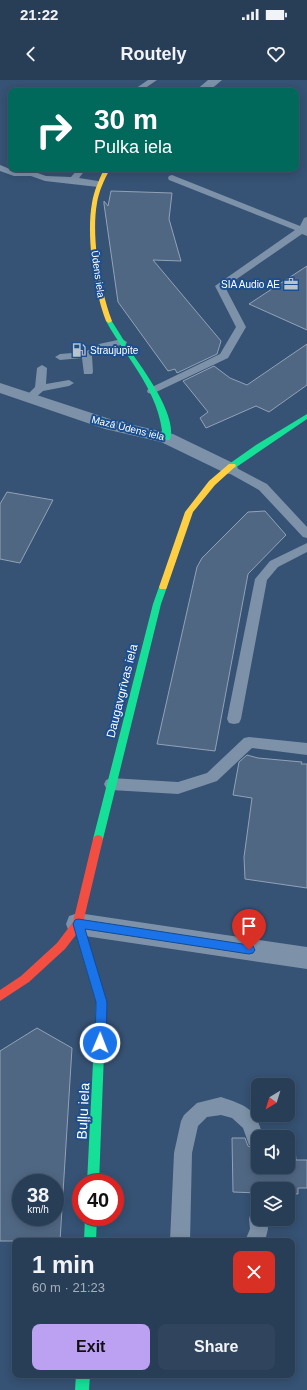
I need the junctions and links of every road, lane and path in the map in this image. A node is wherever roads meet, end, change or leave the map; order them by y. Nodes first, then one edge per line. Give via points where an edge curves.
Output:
1 (153, 80) edge
2 (216, 80) edge
3 (141, 88) edge
4 (205, 88) edge
5 (23, 172) edge
6 (79, 172) edge
7 (105, 172) edge
8 (172, 178) dead end
9 (72, 180) junction
10 (98, 184) junction
11 (307, 220) edge
12 (304, 232) edge
13 (122, 342) junction
14 (87, 355) junction
15 (60, 357) dead end
16 (42, 368) dead end
17 (88, 372) dead end
18 (70, 383) dead end
19 (0, 388) edge
20 (152, 391) junction
21 (35, 393) junction
22 (307, 416) edge
23 (168, 438) junction
24 (229, 468) junction
25 (307, 534) edge
26 (307, 547) edge
27 (234, 720) dead end
28 (307, 749) edge
29 (111, 784) junction
30 (78, 924) junction
31 (307, 958) edge
32 (0, 996) edge
33 (253, 1130) edge
34 (93, 1174) edge
35 (91, 1226) edge
36 (259, 1226) edge
37 (90, 1238) edge
38 (180, 1238) edge
39 (256, 1238) edge
40 (83, 1378) edge
41 (82, 1390) edge

1 - 3 lane
2 - 4 street
5 - 9 lane
6 - 9 lane
7 - 10 street, Ūdens iela
8 - 12 lane
9 - 10 lane
10 - 13 street, Ūdens iela via 92,220 102,304
11 - 12 lane
12 - 20 lane via 220,286 241,327 224,356
13 - 14 lane via 103,346
13 - 20 street, Ūdens iela
14 - 15 lane
14 - 17 lane
16 - 21 lane
18 - 21 lane
19 - 21 street, Mazā Ūdens iela
20 - 23 street, Ūdens iela via 165,418
21 - 23 street, Mazā Ūdens iela via 111,425
22 - 24 street, Daugavgrīvas iela
23 - 24 street, Mazā Ūdens iela
24 - 25 lane via 263,487
24 - 29 street, Daugavgrīvas iela via 188,512 157,604
26 - 27 lane via 274,564 261,580
28 - 29 lane via 248,742 212,777 178,788
29 - 30 street, Daugavgrīvas iela
30 - 31 street
30 - 32 street, Daugavgrīvas iela via 61,946 25,979
30 - 34 street, Buļļu iela via 101,1002
33 - 38 lane via 251,1123 237,1112 221,1106 203,1109 190,1121 183,1153
35 - 37 street
36 - 39 lane
40 - 41 street

